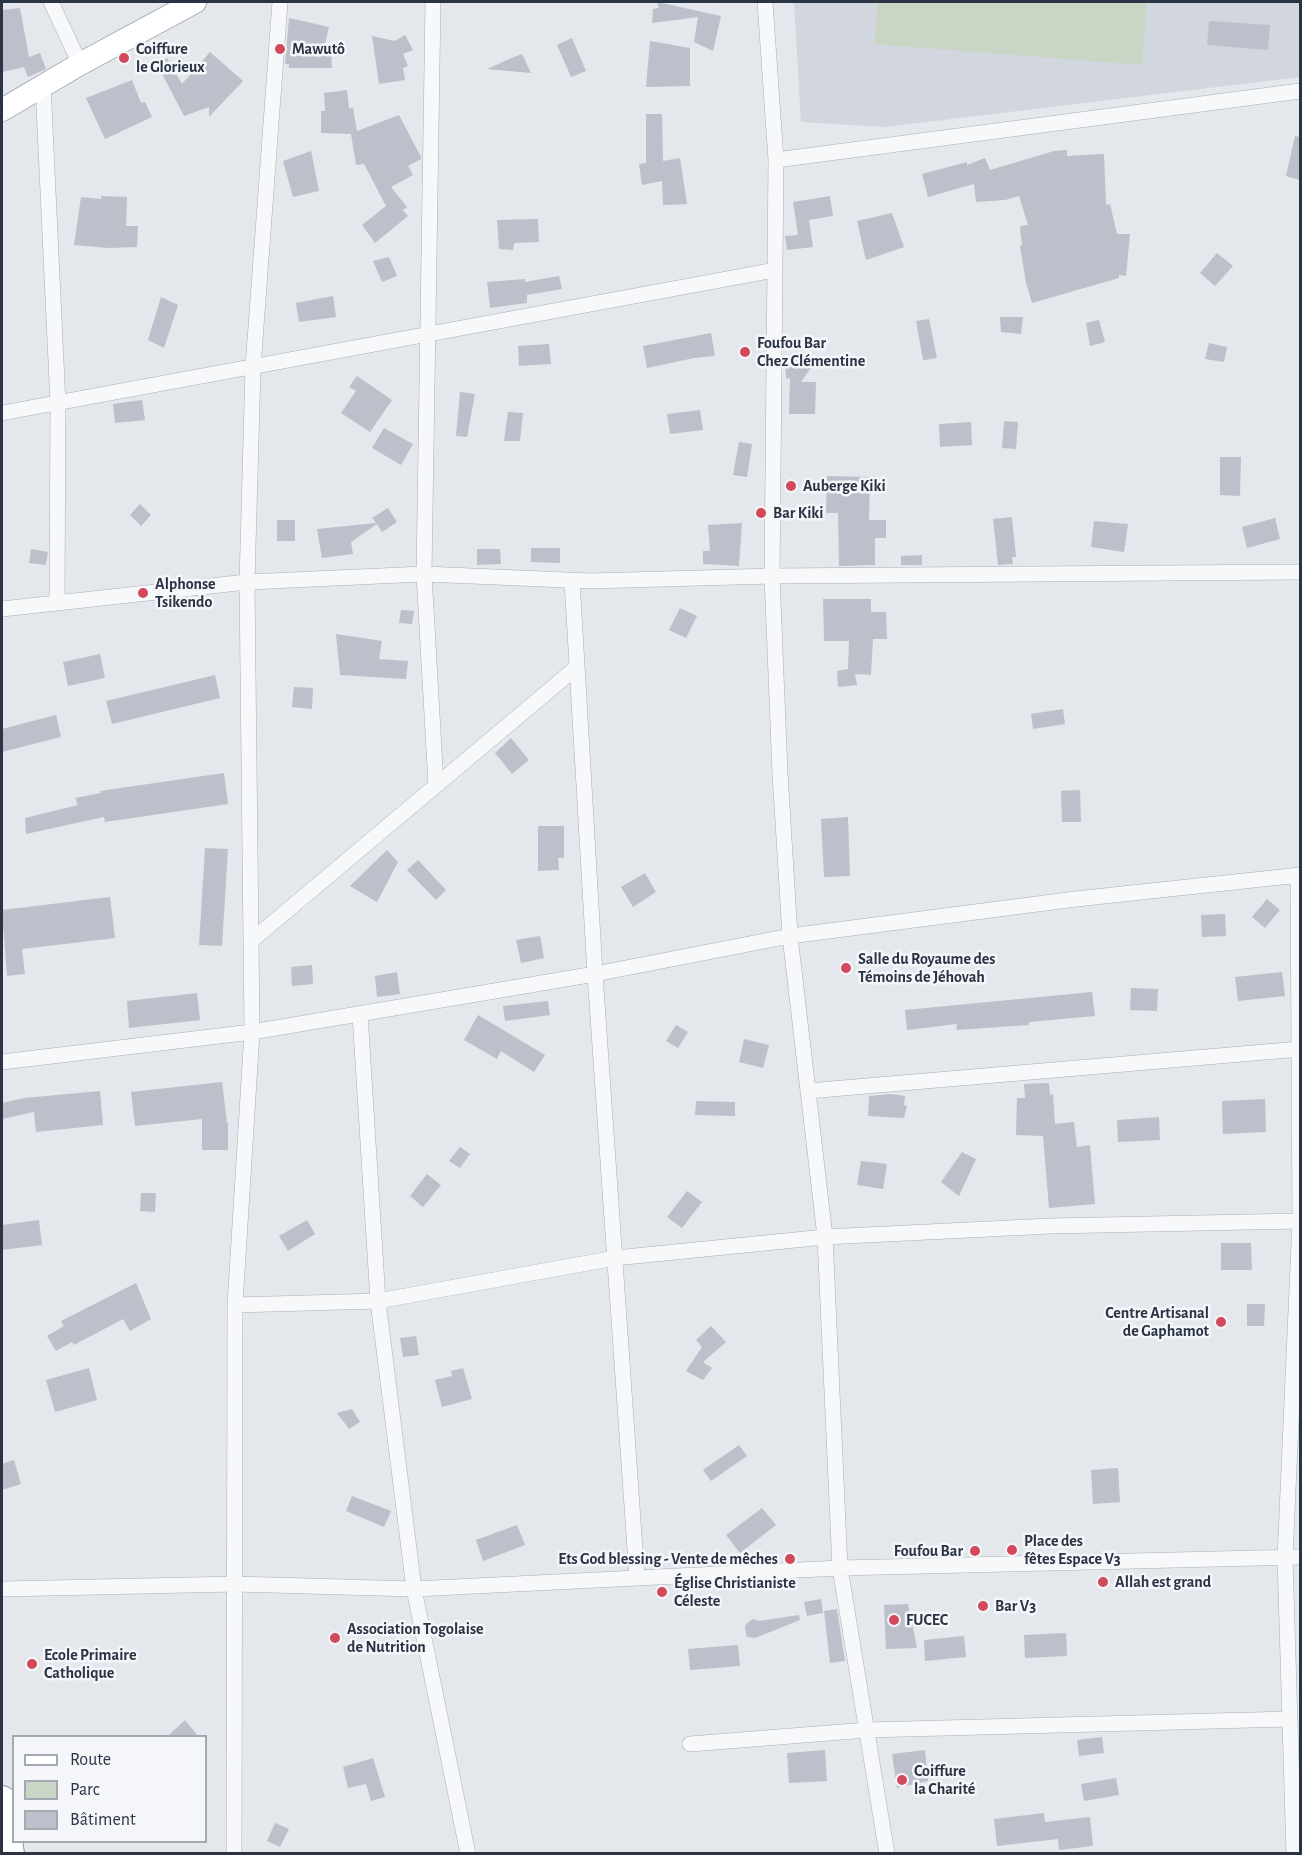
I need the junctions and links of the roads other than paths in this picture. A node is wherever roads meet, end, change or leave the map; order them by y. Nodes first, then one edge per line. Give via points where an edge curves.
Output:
1 (51, 2) edge
2 (195, 2) edge
3 (280, 2) edge
4 (433, 2) edge
5 (765, 2) edge
6 (80, 63) junction
7 (43, 86) junction
8 (1300, 91) edge
9 (2, 110) edge
10 (776, 160) junction
11 (775, 270) junction
12 (427, 335) junction
13 (253, 367) junction
14 (58, 404) junction
15 (2, 413) edge
16 (1300, 572) edge
17 (424, 574) junction
18 (772, 576) junction
19 (572, 580) junction
20 (247, 582) junction
21 (57, 603) junction
22 (2, 609) edge
23 (577, 667) junction
24 (436, 785) junction
25 (1299, 875) edge
26 (790, 936) junction
27 (251, 941) junction
28 (595, 974) junction
29 (360, 1014) junction
30 (252, 1032) junction
31 (1300, 1049) edge
32 (2, 1062) edge
33 (808, 1091) junction
34 (1300, 1221) edge
35 (825, 1238) junction
36 (615, 1258) junction
37 (378, 1301) junction
38 (235, 1305) junction
39 (1293, 1557) edge
40 (840, 1568) junction
41 (637, 1578) junction
42 (236, 1584) junction
43 (2, 1588) edge
44 (414, 1589) junction
45 (1290, 1719) junction
46 (867, 1730) junction
47 (690, 1744) dead end
48 (2, 1800) edge
49 (10, 1854) edge
50 (234, 1854) edge
51 (468, 1854) edge
52 (887, 1854) edge
53 (1293, 1854) edge

1 - 6 street
2 - 6 main road
3 - 13 street
4 - 12 street
5 - 10 street
6 - 7 main road
7 - 9 main road
7 - 14 street
8 - 10 street
10 - 11 street
11 - 12 street
11 - 18 street
12 - 13 street
12 - 17 street
13 - 14 street
13 - 20 street
14 - 15 street
14 - 21 street
16 - 18 street
17 - 19 street
17 - 20 street
17 - 24 street
18 - 19 street
18 - 26 street
19 - 23 street
20 - 21 street
20 - 27 street
21 - 22 street
23 - 24 street
23 - 28 street
24 - 27 street
25 - 26 street via 1076,898
25 - 31 street
26 - 28 street
26 - 33 street
27 - 30 street
28 - 29 street
28 - 36 street
29 - 30 street
29 - 37 street
30 - 32 street
30 - 38 street
31 - 33 street
31 - 34 street
33 - 35 street
34 - 35 street via 1050,1226
34 - 39 street
35 - 36 street
35 - 40 street
36 - 37 street
36 - 41 street
37 - 38 street
37 - 44 street
38 - 42 street
39 - 40 street
39 - 45 street
40 - 41 street
40 - 46 street
41 - 44 street
42 - 43 street
42 - 44 street
42 - 50 street
44 - 51 street
45 - 46 street
45 - 53 street
46 - 47 street
46 - 52 street
48 - 49 highway

